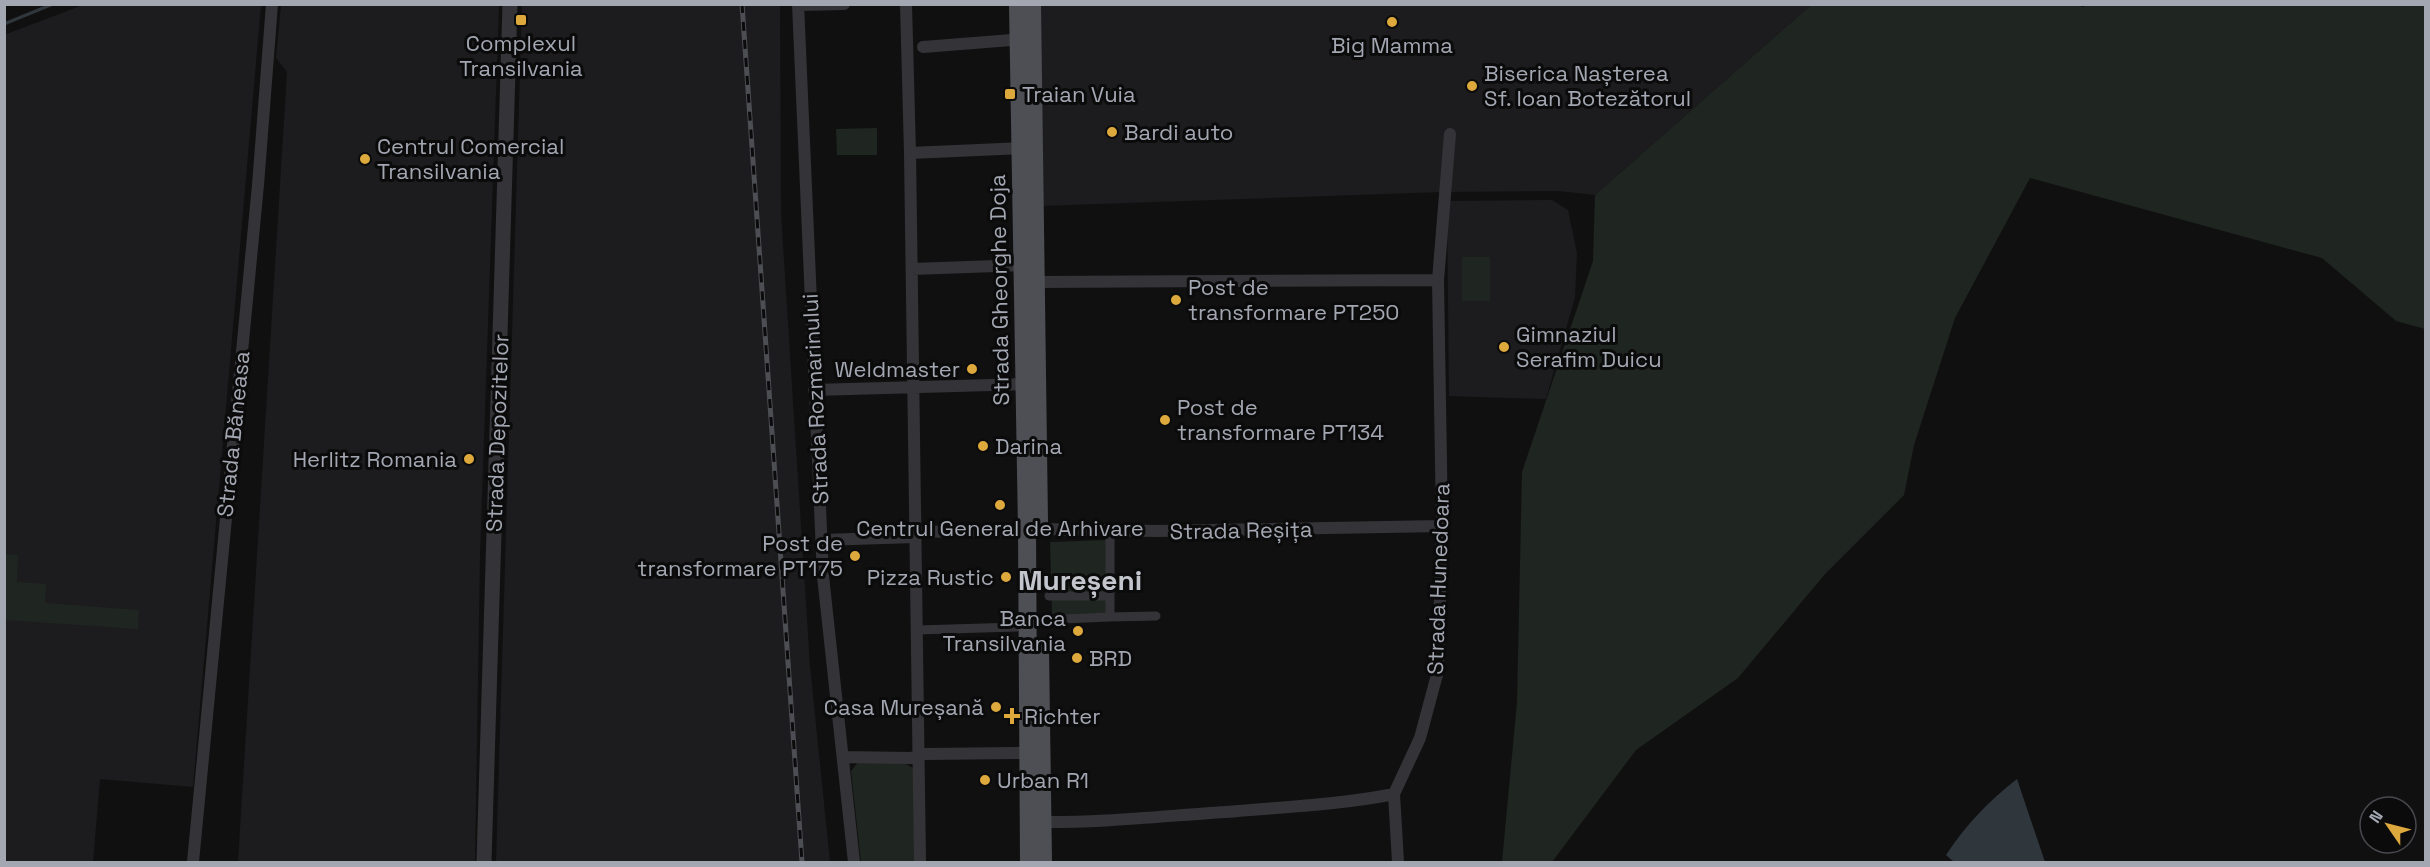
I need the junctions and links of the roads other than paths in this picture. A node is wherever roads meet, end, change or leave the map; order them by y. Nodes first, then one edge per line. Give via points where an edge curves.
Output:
1 (272, 4) edge
2 (510, 4) edge
3 (844, 4) edge
4 (906, 4) edge
5 (1018, 4) edge
6 (1032, 4) edge
7 (798, 5) edge
8 (1026, 39) junction
9 (923, 46) dead end
10 (1450, 134) dead end
11 (1021, 148) junction
12 (910, 153) junction
13 (1023, 266) junction
14 (912, 269) junction
15 (1438, 280) junction
16 (1036, 282) junction
17 (1024, 384) junction
18 (912, 388) junction
19 (814, 390) junction
20 (1442, 526) junction
21 (1033, 529) junction
22 (915, 534) junction
23 (1110, 537) dead end
24 (822, 540) junction
25 (1049, 596) dead end
26 (1110, 596) junction
27 (1156, 616) dead end
28 (1110, 617) junction
29 (1061, 619) dead end
30 (1017, 627) dead end
31 (917, 630) junction
32 (1027, 753) junction
33 (920, 754) junction
34 (843, 757) junction
35 (1394, 794) junction
36 (1036, 822) junction
37 (193, 862) edge
38 (484, 862) edge
39 (854, 862) edge
40 (920, 862) edge
41 (1029, 862) edge
42 (1043, 862) edge
43 (1398, 862) edge

1 - 37 street, Strada Băneasa
2 - 38 street, Strada Depozitelor
3 - 7 street, Strada Rozmarinului
4 - 12 street
5 - 8 main road, Strada Gheorghe Doja
6 - 8 main road, Strada Gheorghe Doja
7 - 19 street, Strada Rozmarinului
8 - 9 street
8 - 11 main road, Strada Gheorghe Doja
8 - 16 main road, Strada Gheorghe Doja
10 - 15 street, Strada Hunedoara
11 - 12 street
11 - 13 main road, Strada Gheorghe Doja
12 - 14 street
13 - 14 street
13 - 17 main road, Strada Gheorghe Doja
14 - 18 street
15 - 16 street
15 - 20 street, Strada Hunedoara
16 - 21 main road, Strada Gheorghe Doja
17 - 18 street
17 - 21 main road, Strada Gheorghe Doja
18 - 19 street
18 - 22 street
19 - 24 street, Strada Rozmarinului
20 - 21 street, Strada Reșița
20 - 35 street, Strada Hunedoara via 1438,671 1420,738
21 - 22 street, Strada Reșița
21 - 32 main road, Strada Gheorghe Doja
21 - 36 main road, Strada Gheorghe Doja
22 - 24 street, Strada Reșița
22 - 31 street
23 - 26 street
24 - 34 street, Strada Rozmarinului
25 - 26 street
26 - 28 street
27 - 28 street
28 - 29 street
30 - 31 street
31 - 33 street
32 - 33 street
32 - 36 main road, Strada Gheorghe Doja
33 - 34 street via 911,758
33 - 40 street
34 - 39 street, Strada Rozmarinului
35 - 36 street via 1295,806
35 - 43 street
36 - 41 main road, Strada Gheorghe Doja
36 - 42 main road, Strada Gheorghe Doja

